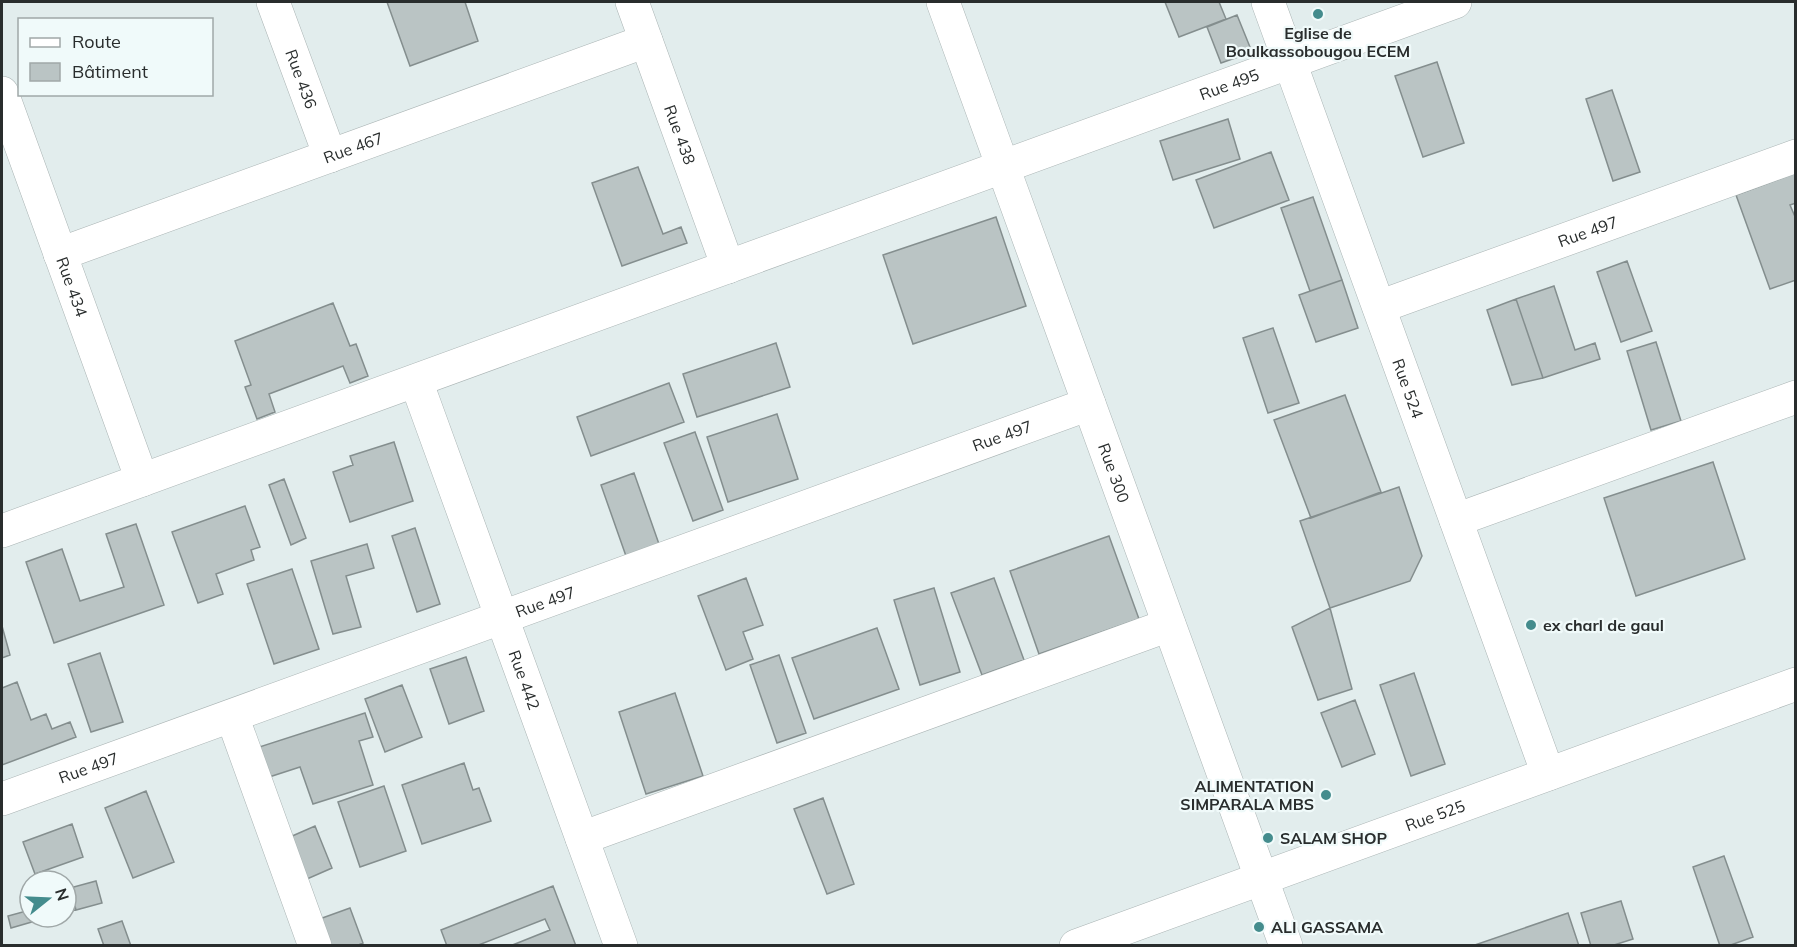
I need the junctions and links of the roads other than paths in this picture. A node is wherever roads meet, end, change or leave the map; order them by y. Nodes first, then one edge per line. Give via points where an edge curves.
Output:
1 (273, 2) edge
2 (632, 2) edge
3 (943, 2) edge
4 (1268, 2) edge
5 (1455, 2) edge
6 (646, 41) junction
7 (1290, 62) junction
8 (2, 93) edge
9 (330, 156) junction
10 (1796, 156) edge
11 (1003, 167) junction
12 (60, 254) junction
13 (728, 267) junction
14 (1379, 307) junction
15 (416, 381) junction
16 (1796, 397) edge
17 (1089, 404) junction
18 (142, 480) junction
19 (1456, 520) junction
20 (2, 531) edge
21 (502, 618) junction
22 (1169, 625) junction
23 (1796, 684) edge
24 (232, 716) junction
25 (1548, 774) junction
26 (2, 799) edge
27 (582, 838) junction
28 (1261, 878) junction
29 (315, 945) edge
30 (621, 945) edge
31 (1076, 945) edge
32 (1286, 945) edge

1 - 9 street, Rue 436
2 - 6 street, Rue 438
3 - 11 street, Rue 300
4 - 7 street, Rue 524
5 - 7 street, Rue 495
6 - 9 street, Rue 467
6 - 13 street, Rue 438
7 - 11 street, Rue 495
7 - 14 street, Rue 524
8 - 12 street, Rue 434
9 - 12 street, Rue 467
10 - 14 street, Rue 497
11 - 13 street, Rue 495
11 - 17 street, Rue 300
12 - 18 street, Rue 434
13 - 15 street, Rue 495
14 - 19 street, Rue 524
15 - 18 street, Rue 495
15 - 21 street, Rue 442
16 - 19 street
17 - 21 street, Rue 497
17 - 22 street, Rue 300
18 - 20 street, Rue 495
19 - 25 street, Rue 524
21 - 24 street, Rue 497
21 - 27 street, Rue 442
22 - 27 street
22 - 28 street, Rue 300
23 - 25 street, Rue 525
24 - 26 street, Rue 497
24 - 29 street
25 - 28 street, Rue 525
27 - 30 street, Rue 442
28 - 31 street, Rue 525
28 - 32 street, Rue 300

